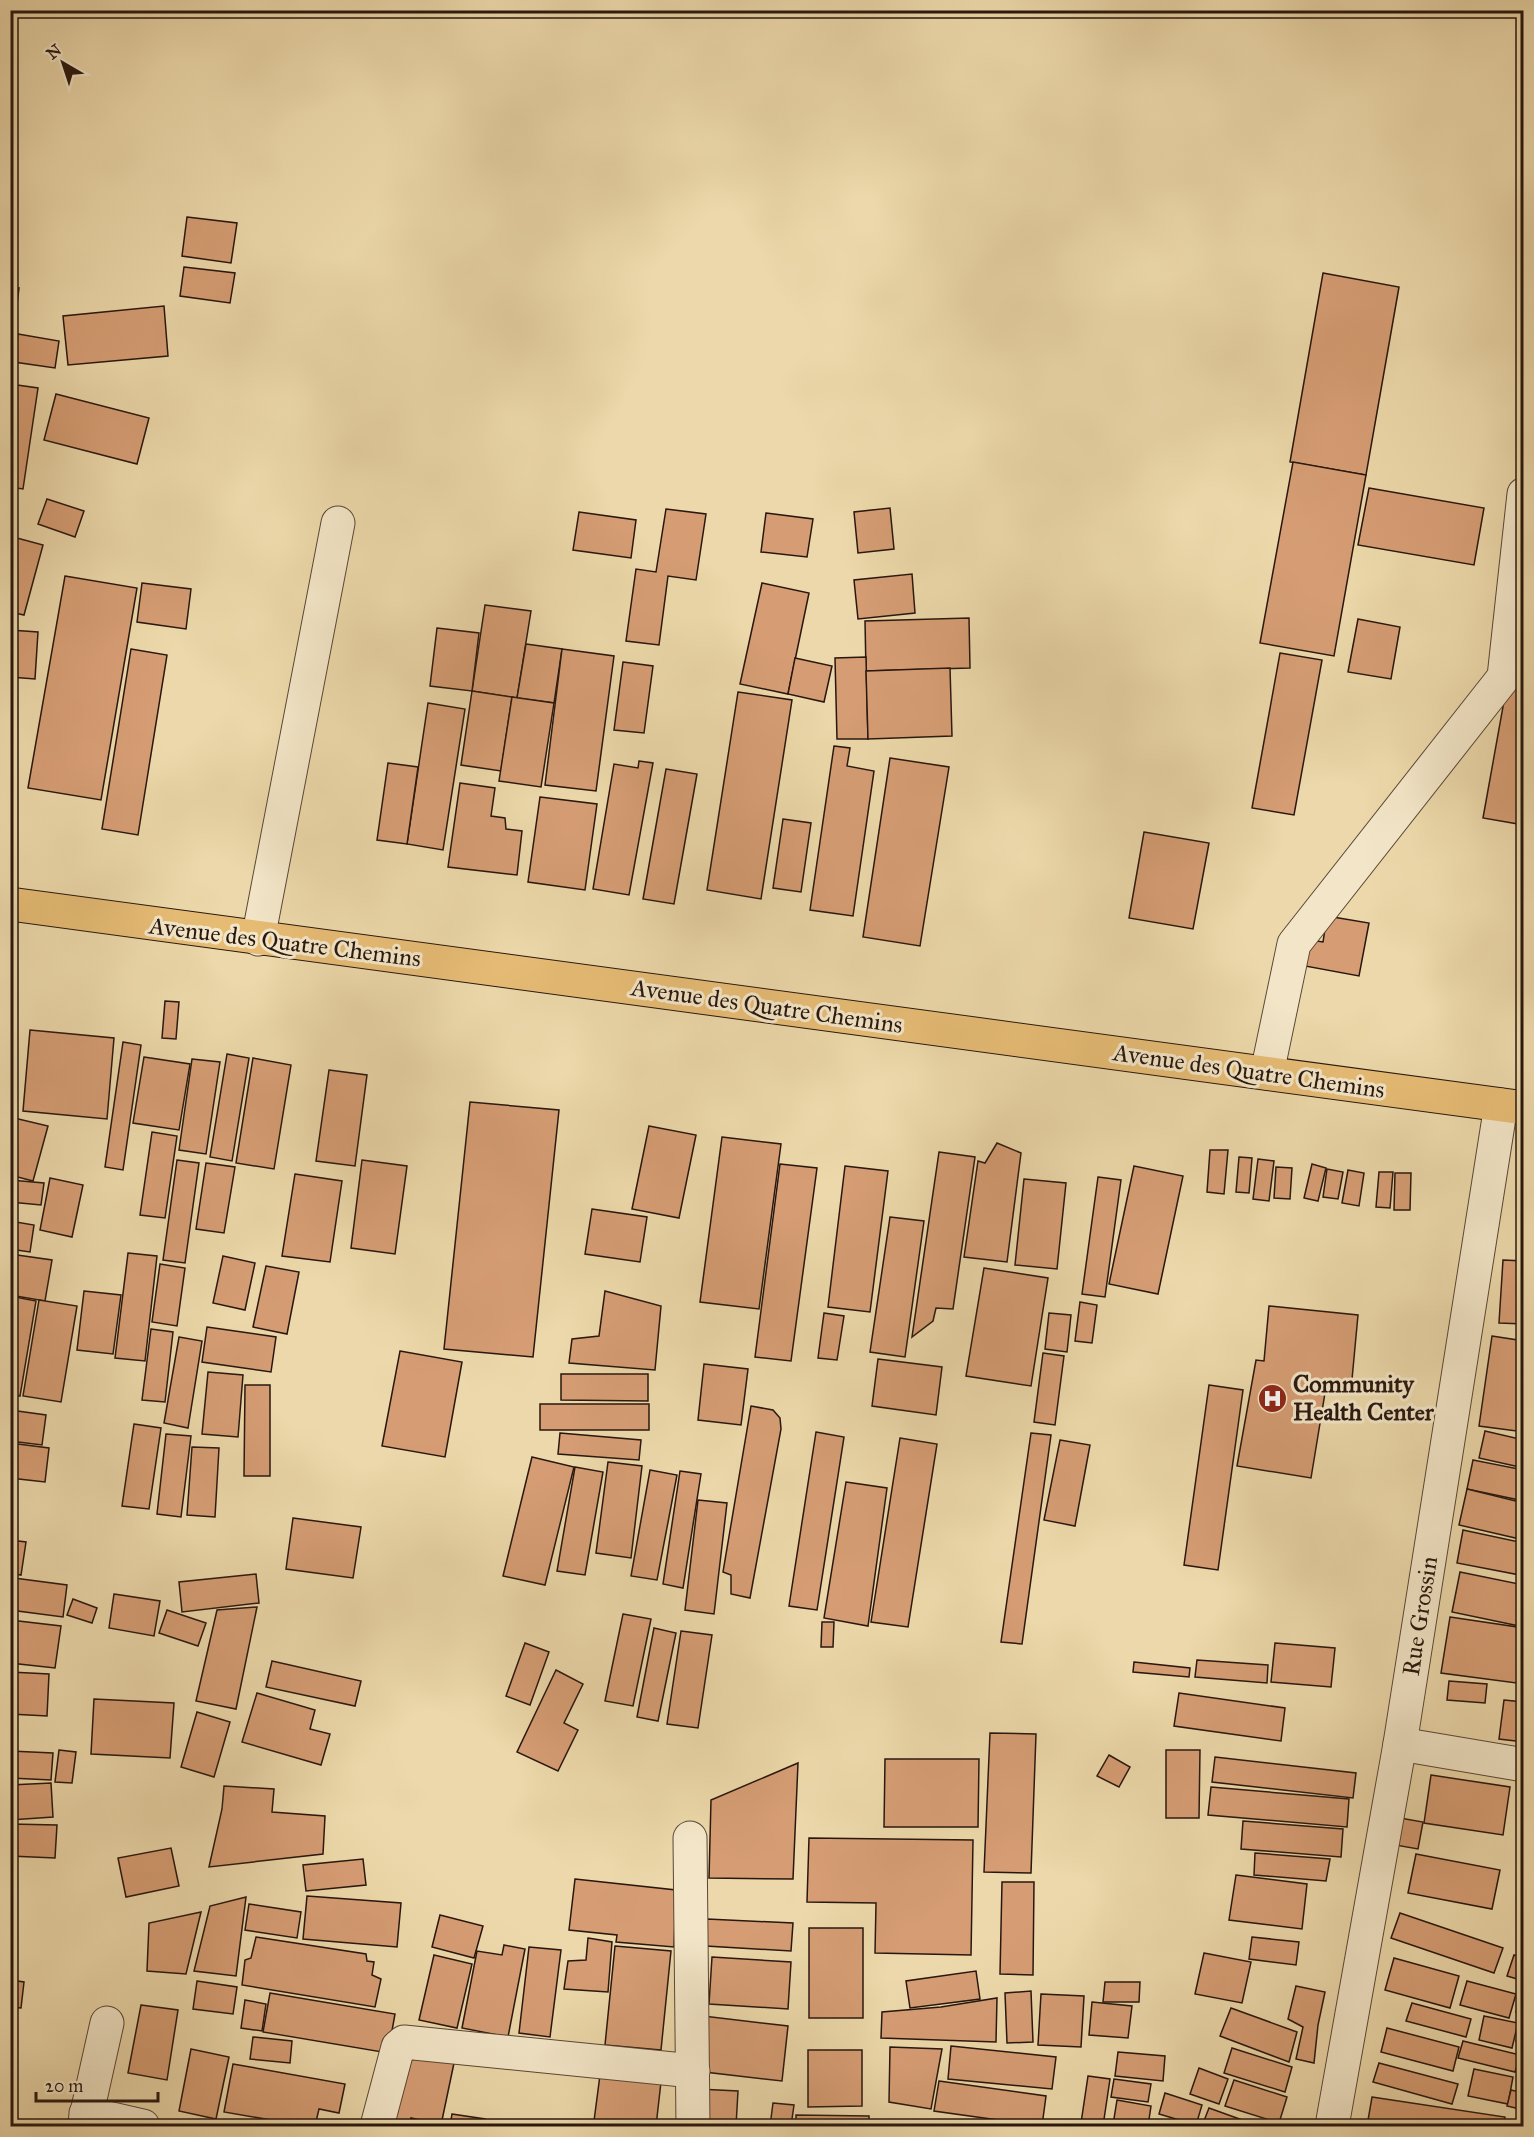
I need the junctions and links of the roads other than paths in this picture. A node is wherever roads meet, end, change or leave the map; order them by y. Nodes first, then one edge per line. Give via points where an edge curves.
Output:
1 (1524, 494) edge
2 (338, 523) dead end
3 (10, 904) edge
4 (258, 939) junction
5 (1268, 1073) junction
6 (1512, 1107) edge
7 (1400, 1744) junction
8 (1524, 1765) edge
9 (690, 1838) dead end
10 (107, 2023) dead end
11 (693, 2071) junction
12 (85, 2120) edge
13 (143, 2127) edge
14 (378, 2127) edge
15 (693, 2127) edge
16 (1332, 2127) edge

1 - 5 street via 1504,677 1294,944
2 - 4 street
3 - 4 main road, Avenue des Quatre Chemins
4 - 5 main road, Avenue des Quatre Chemins
5 - 6 main road, Avenue des Quatre Chemins
6 - 7 street, Rue Grossin
7 - 8 street
7 - 16 street, Rue Grossin
9 - 11 street
10 - 12 street
11 - 14 street via 404,2042 398,2047
11 - 15 street
12 - 13 street

